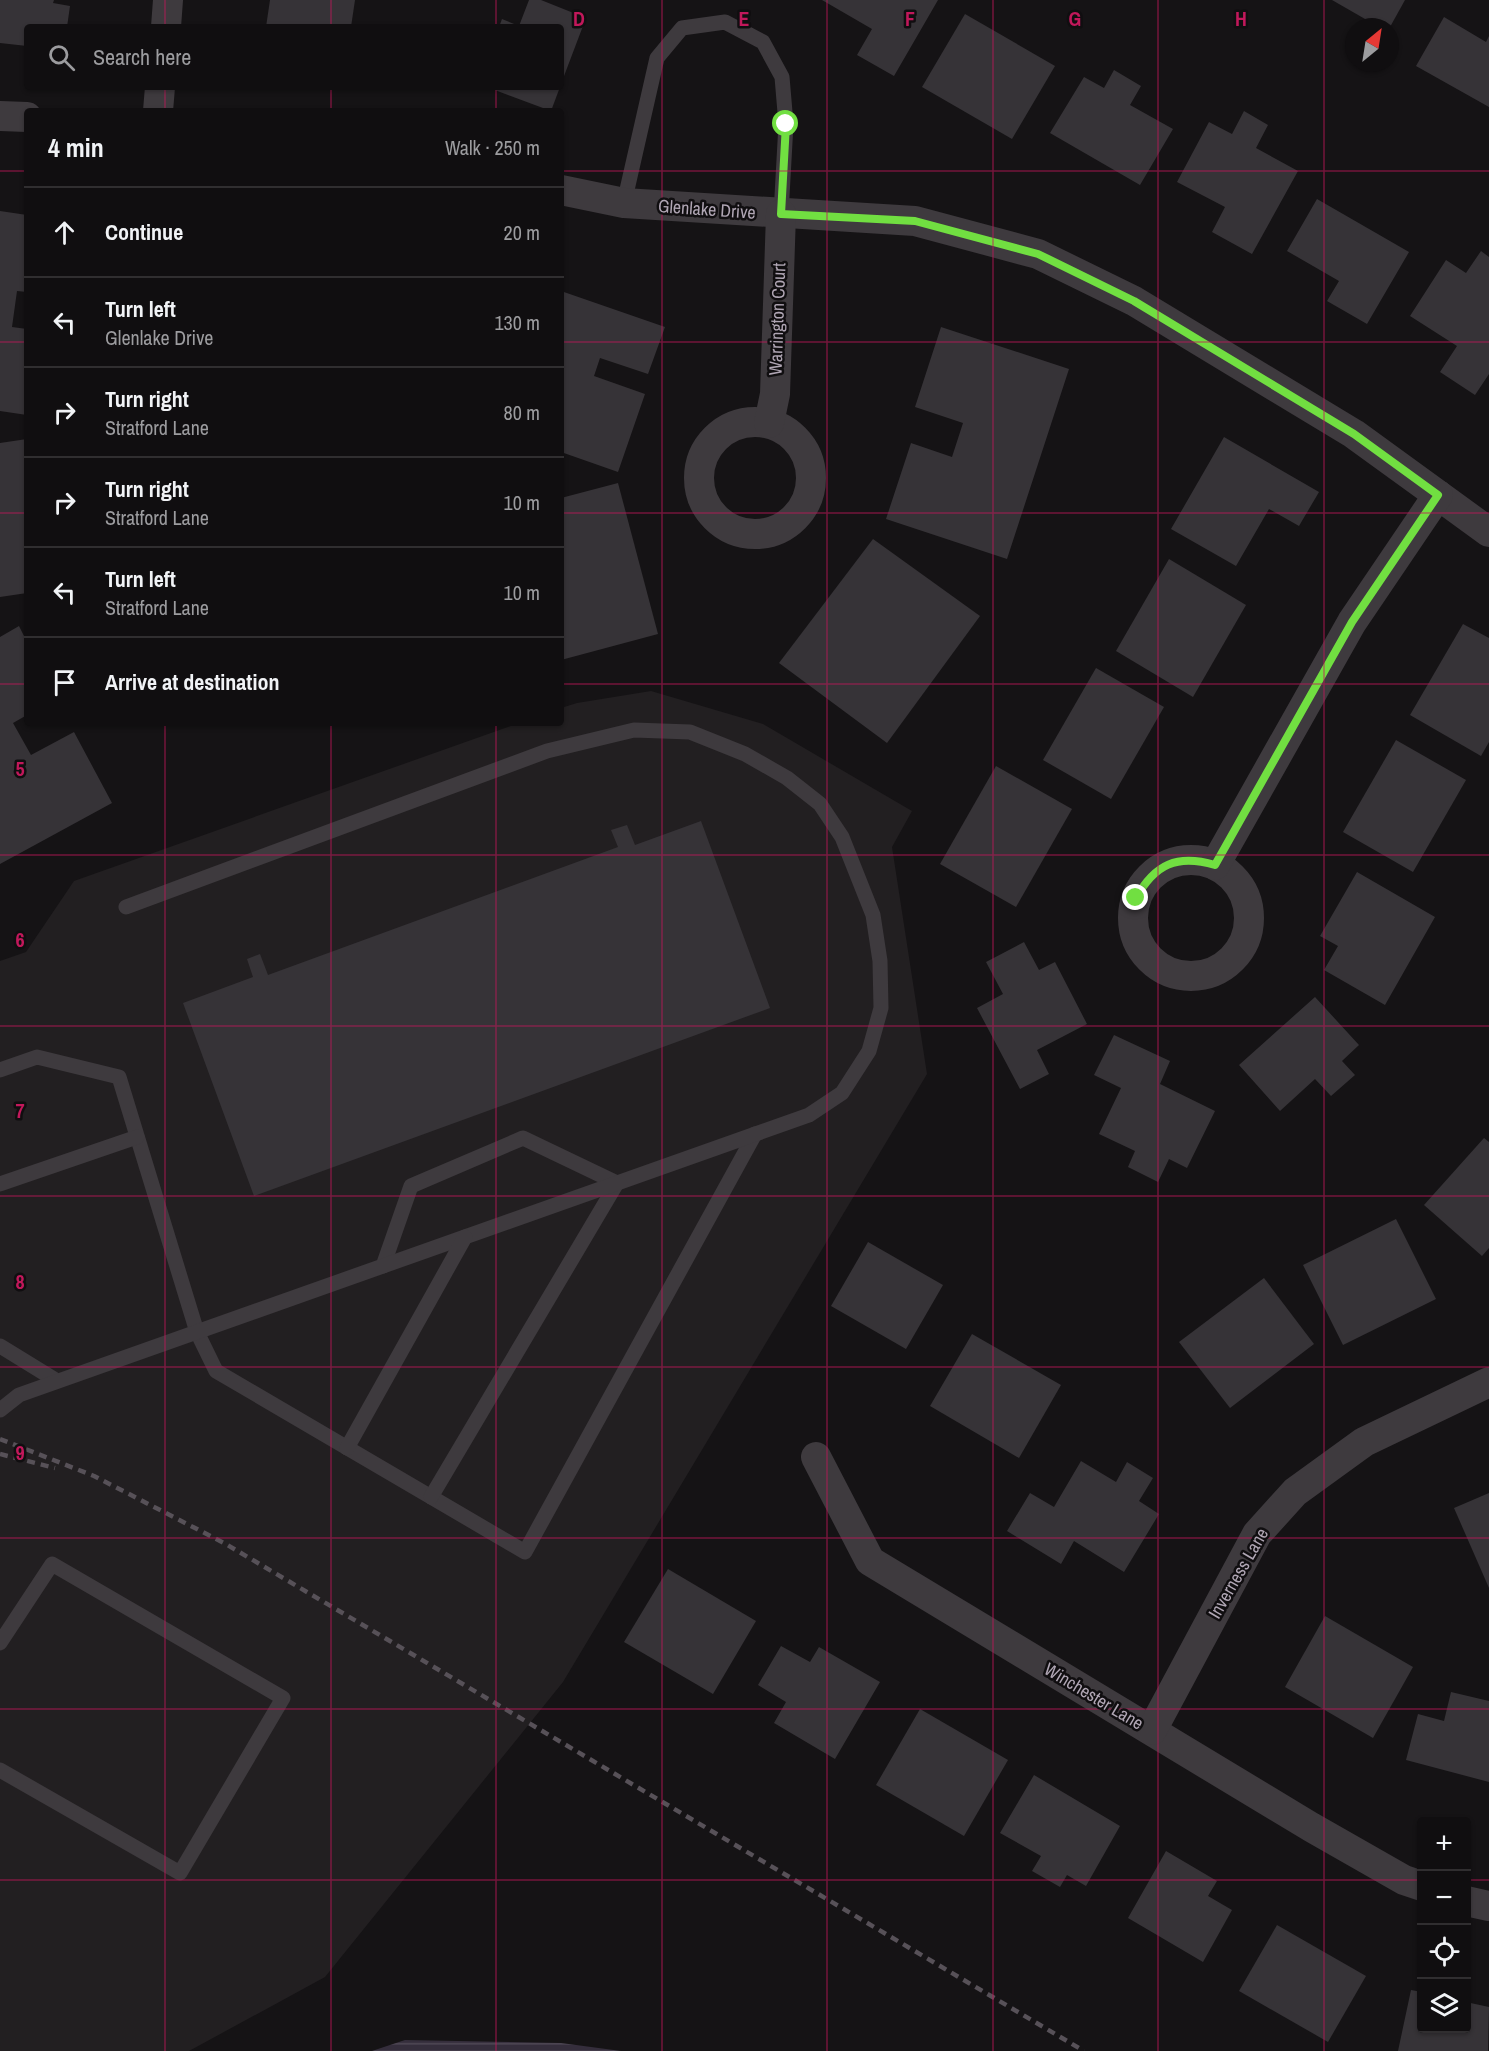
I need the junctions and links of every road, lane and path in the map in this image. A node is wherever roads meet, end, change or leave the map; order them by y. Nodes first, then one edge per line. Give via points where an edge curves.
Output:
1 (168, 0) edge
2 (166, 24) edge
3 (160, 90) edge
4 (158, 108) edge
5 (0, 116) edge
6 (24, 117) edge
7 (564, 191) edge
8 (624, 202) junction
9 (781, 214) junction
10 (769, 423) dead end
11 (1438, 495) junction
12 (1489, 532) edge
13 (1215, 865) dead end
14 (126, 907) dead end
15 (0, 1070) edge
16 (755, 1134) junction
17 (137, 1137) junction
18 (617, 1183) junction
19 (0, 1184) edge
20 (465, 1237) junction
21 (383, 1266) junction
22 (197, 1332) junction
23 (0, 1346) edge
24 (57, 1381) junction
25 (1489, 1382) edge
26 (0, 1410) edge
27 (347, 1448) junction
28 (816, 1457) dead end
29 (431, 1497) junction
30 (0, 1643) edge
31 (1152, 1730) junction
32 (0, 1770) edge
33 (1417, 1884) edge
34 (1471, 1902) edge
35 (1489, 1906) edge

1 - 2 street
3 - 4 street
5 - 6 street
7 - 8 street, Glenlake Drive
8 - 9 street, Glenlake Drive
8 - 9 lane via 657,58 682,28 725,22 763,42 782,77 786,124
9 - 10 street, Warrington Court via 776,394
9 - 11 street, Glenlake Drive via 915,221 1038,254 1144,307 1354,434
11 - 12 street, Glenlake Drive
11 - 13 street via 1352,622
14 - 16 lane via 546,751 634,730 690,732 745,754 787,778 820,804 842,837 873,915 880,961 881,1008 869,1051 842,1093 809,1114
15 - 17 lane via 37,1057 119,1077
16 - 18 lane
16 - 29 lane via 525,1552
17 - 19 lane
17 - 22 lane
18 - 20 lane
18 - 21 lane via 523,1138 411,1186
18 - 29 lane
20 - 21 lane
20 - 27 lane
21 - 22 lane
22 - 24 lane
22 - 27 lane via 216,1371
23 - 24 lane
24 - 26 lane via 19,1395
25 - 31 street, Inverness Lane via 1364,1442 1295,1492 1257,1534
27 - 29 lane
28 - 31 street, Winchester Lane via 870,1561
30 - 32 lane via 52,1564 283,1698 180,1873
31 - 33 street, Winchester Lane via 1311,1827
34 - 35 street

